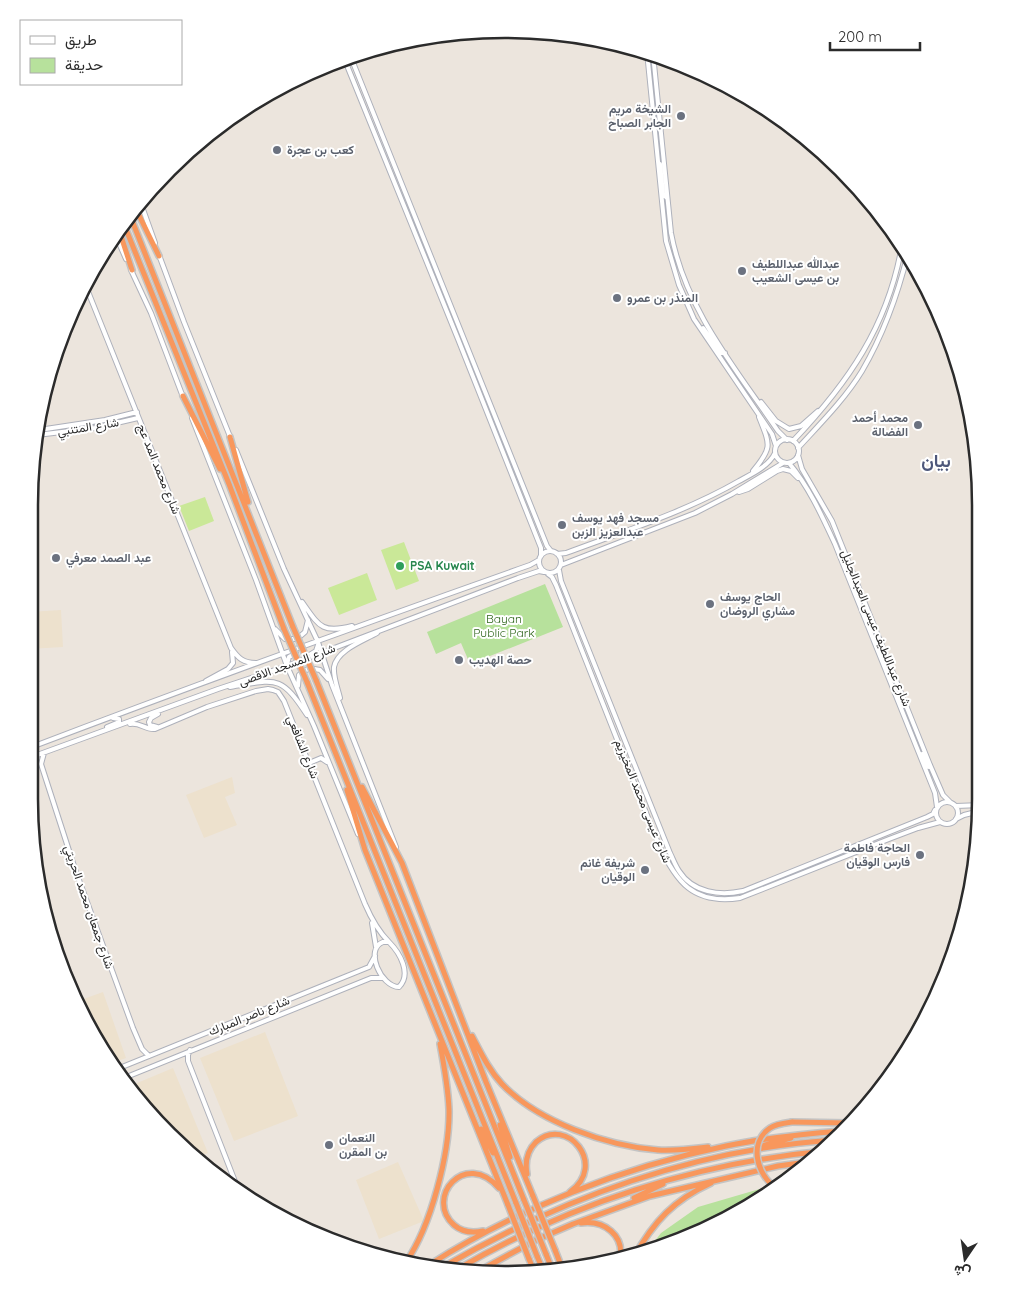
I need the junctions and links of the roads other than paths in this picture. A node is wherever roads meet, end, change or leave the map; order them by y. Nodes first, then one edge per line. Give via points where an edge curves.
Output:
1 (647, 59) edge
2 (353, 62) edge
3 (654, 62) edge
4 (347, 64) edge
5 (658, 160) junction
6 (394, 162) junction
7 (387, 165) junction
8 (397, 171) junction
9 (391, 175) junction
10 (667, 198) junction
11 (661, 201) junction
12 (143, 210) edge
13 (139, 214) edge
14 (133, 222) edge
15 (127, 230) edge
16 (670, 233) junction
17 (121, 237) edge
18 (119, 241) edge
19 (900, 255) edge
20 (159, 256) junction
21 (905, 263) edge
22 (132, 270) junction
23 (89, 292) edge
24 (452, 308) junction
25 (447, 311) junction
26 (456, 317) junction
27 (450, 319) junction
28 (699, 326) junction
29 (725, 353) junction
30 (722, 360) junction
31 (744, 380) junction
32 (841, 386) junction
33 (846, 392) junction
34 (183, 396) junction
35 (754, 396) junction
36 (831, 399) junction
37 (756, 410) junction
38 (137, 412) junction
39 (138, 418) junction
40 (499, 424) junction
41 (493, 427) junction
42 (43, 429) edge
43 (43, 434) edge
44 (502, 434) junction
45 (496, 436) junction
46 (230, 437) junction
47 (787, 440) junction
48 (793, 441) junction
49 (776, 446) junction
50 (798, 448) junction
51 (775, 453) junction
52 (798, 454) junction
53 (783, 463) junction
54 (789, 463) junction
55 (750, 475) junction
56 (229, 484) junction
57 (804, 485) junction
58 (732, 494) junction
59 (251, 518) junction
60 (551, 551) junction
61 (557, 554) junction
62 (542, 555) junction
63 (842, 559) junction
64 (539, 560) junction
65 (561, 565) junction
66 (559, 570) junction
67 (546, 573) junction
68 (856, 577) junction
69 (852, 585) junction
70 (295, 593) junction
71 (566, 594) junction
72 (560, 596) junction
73 (865, 603) junction
74 (308, 619) junction
75 (367, 623) junction
76 (391, 625) junction
77 (273, 628) junction
78 (318, 642) junction
79 (310, 645) junction
80 (231, 648) junction
81 (322, 653) junction
82 (283, 654) junction
83 (259, 663) junction
84 (295, 663) junction
85 (594, 663) junction
86 (287, 666) junction
87 (588, 666) junction
88 (598, 672) junction
89 (592, 674) junction
90 (201, 685) junction
91 (332, 685) junction
92 (218, 689) junction
93 (298, 689) junction
94 (166, 709) junction
95 (342, 710) junction
96 (110, 718) junction
97 (314, 726) junction
98 (160, 727) junction
99 (110, 729) junction
100 (85, 738) junction
101 (38, 745) edge
102 (918, 751) junction
103 (44, 754) junction
104 (38, 756) edge
105 (38, 762) edge
106 (309, 763) junction
107 (41, 764) junction
108 (329, 765) junction
109 (930, 765) junction
110 (351, 767) junction
111 (342, 770) junction
112 (650, 802) junction
113 (950, 802) junction
114 (643, 804) junction
115 (972, 805) edge
116 (956, 806) junction
117 (936, 809) junction
118 (654, 811) junction
119 (972, 813) edge
120 (647, 814) junction
121 (956, 819) junction
122 (914, 822) junction
123 (940, 822) junction
124 (918, 828) junction
125 (364, 850) junction
126 (402, 862) junction
127 (807, 864) junction
128 (810, 870) junction
129 (747, 889) junction
130 (739, 892) junction
131 (750, 894) junction
132 (740, 898) junction
133 (372, 920) junction
134 (389, 942) junction
135 (376, 947) junction
136 (375, 956) junction
137 (383, 978) junction
138 (463, 1021) junction
139 (226, 1026) junction
140 (229, 1034) junction
141 (439, 1036) junction
142 (142, 1049) junction
143 (190, 1050) junction
144 (178, 1055) junction
145 (149, 1056) junction
146 (138, 1061) junction
147 (122, 1067) edge
148 (190, 1068) junction
149 (128, 1076) edge
150 (486, 1082) junction
151 (469, 1106) junction
152 (842, 1123) edge
153 (834, 1132) edge
154 (814, 1133) junction
155 (823, 1141) edge
156 (726, 1146) junction
157 (742, 1152) junction
158 (809, 1153) edge
159 (798, 1163) edge
160 (512, 1169) junction
161 (505, 1178) junction
162 (674, 1179) junction
163 (718, 1180) junction
164 (235, 1181) edge
165 (771, 1184) edge
166 (530, 1187) junction
167 (504, 1193) junction
168 (562, 1197) junction
169 (611, 1209) junction
170 (573, 1224) junction
171 (494, 1228) junction
172 (641, 1246) edge
173 (620, 1252) edge
174 (409, 1257) edge
175 (435, 1262) edge
176 (494, 1262) junction
177 (449, 1263) edge
178 (561, 1263) edge
179 (466, 1264) edge
180 (550, 1264) edge
181 (488, 1265) edge
182 (532, 1265) edge
183 (541, 1265) edge
184 (491, 1266) edge

1 - 5 street
2 - 6 street
3 - 10 street
4 - 7 street
5 - 10 street via 663,194
5 - 11 street
6 - 7 street via 392,166
6 - 8 street
7 - 9 street
8 - 9 street
8 - 24 street
9 - 25 street
10 - 16 street
11 - 16 street via 665,202
11 - 28 street via 671,260
12 - 20 street
13 - 20 highway
14 - 59 highway
15 - 56 highway
16 - 29 street via 688,291
17 - 22 highway
18 - 22 street
19 - 32 street via 880,318
20 - 46 street
21 - 33 street via 883,328 861,372
22 - 34 street
23 - 38 street, شارع محمد المد عج
24 - 25 street
24 - 26 street
25 - 27 street
26 - 27 street via 451,316
26 - 40 street
27 - 41 street
28 - 29 street via 721,353
28 - 30 street
29 - 31 street
30 - 31 street via 726,359 737,376
30 - 37 street
31 - 35 street
32 - 33 street via 840,390
32 - 36 street
33 - 50 street
34 - 56 highway
34 - 77 street
35 - 36 street via 776,421 789,429 801,426
35 - 47 street
36 - 48 street
37 - 49 street
37 - 55 street via 768,437 768,449
38 - 39 street, شارع محمد المد عج
38 - 42 street, شارع المتنبي
39 - 43 street, شارع المتنبي via 95,428
39 - 80 street, شارع محمد المد عج
40 - 41 street
40 - 44 street
41 - 45 street
44 - 45 street
44 - 60 street
45 - 62 street
46 - 59 highway
46 - 70 street
47 - 48 street
47 - 49 street
48 - 50 street
49 - 51 street
50 - 52 street
51 - 53 street
51 - 55 street via 768,463
52 - 54 street
52 - 68 street, شارع عبداللطيف عيسى العبدالجليل via 799,463 829,515
53 - 54 street
53 - 58 street
54 - 57 street, شارع عبداللطيف عيسى العبدالجليل
55 - 61 street via 700,502
56 - 111 highway, bridge
57 - 58 street via 791,471 783,469
57 - 63 street, شارع عبداللطيف عيسى العبدالجليل via 821,512
58 - 65 street via 695,513
59 - 110 highway, bridge
60 - 61 street
60 - 62 street
61 - 65 street
62 - 64 street
63 - 68 street via 852,579
63 - 69 street, شارع عبداللطيف عيسى العبدالجليل
64 - 67 street
64 - 75 street, شارع المسجد الاقصى
65 - 66 street
66 - 67 street
66 - 71 street, شارع عيسى محمد المخيزيم
67 - 72 street, شارع عيسى محمد المخيزيم via 552,577
67 - 76 street, شارع المسجد الاقصى via 534,572
68 - 73 street, شارع عبداللطيف عيسى العبدالجليل
69 - 73 street via 855,584
69 - 102 street, شارع عبداللطيف عيسى العبدالجليل
70 - 74 street
70 - 75 street via 318,623 327,628 337,630
71 - 72 street
71 - 85 street, شارع عيسى محمد المخيزيم
72 - 87 street, شارع عيسى محمد المخيزيم
73 - 109 street, شارع عبداللطيف عيسى العبدالجليل
74 - 77 street via 306,632 295,640 284,638
74 - 78 street
75 - 78 street, شارع المسجد الاقصى
76 - 81 street, شارع المسجد الاقصى
76 - 95 street via 345,651 336,661 334,674
77 - 82 street
78 - 79 street, شارع المسجد الاقصى
78 - 81 street
78 - 84 street via 314,652
79 - 82 street, شارع المسجد الاقصى
79 - 86 street via 290,657
80 - 83 street, شارع محمد المد عج via 242,661
80 - 90 street via 232,663 228,669
81 - 84 street, شارع المسجد الاقصى
81 - 91 street
82 - 83 street, شارع المسجد الاقصى
82 - 86 street
83 - 90 street, شارع المسجد الاقصى
84 - 86 street, شارع المسجد الاقصى
85 - 87 street
85 - 88 street, شارع عيسى محمد المخيزيم
86 - 92 street, شارع المسجد الاقصى
86 - 93 street
87 - 89 street, شارع عيسى محمد المخيزيم
88 - 89 street
88 - 112 street, شارع عيسى محمد المخيزيم
89 - 114 street, شارع عيسى محمد المخيزيم
90 - 96 street, شارع المسجد الاقصى
91 - 93 street via 322,670 311,668 299,675
91 - 95 street
92 - 94 street, شارع المسجد الاقصى
92 - 97 street via 279,683 292,694
93 - 97 street
94 - 98 street via 149,722
94 - 99 street, شارع المسجد الاقصى
95 - 126 street
96 - 100 street via 119,719 119,722
96 - 101 street, شارع المسجد الاقصى
97 - 108 street
98 - 99 street, شارع الشافعي via 151,729 133,724
98 - 106 street, شارع الشافعي via 221,701 256,691 273,690 282,696
99 - 100 street, شارع المسجد الاقصى
100 - 103 street, شارع المسجد الاقصى
102 - 109 street via 927,766
102 - 117 street, شارع عبداللطيف عيسى العبدالجليل via 936,798
103 - 104 street, شارع المسجد الاقصى
103 - 107 street
105 - 107 street
106 - 108 street via 320,758
106 - 133 street, شارع الشافعي
107 - 142 street, شارع جمعان محمد الحريتي via 75,869
108 - 125 street
109 - 113 street, شارع عبداللطيف عيسى العبدالجليل via 943,795
110 - 126 highway
110 - 160 highway
111 - 125 highway
111 - 161 highway
112 - 114 street
112 - 118 street, شارع عيسى محمد المخيزيم
113 - 116 street
113 - 117 street via 942,802
114 - 120 street, شارع عيسى محمد المخيزيم
115 - 116 street
116 - 121 street
117 - 122 street, شارع عيسى محمد المخيزيم via 930,816
117 - 123 street
118 - 120 street
118 - 130 street, شارع عيسى محمد المخيزيم via 676,865 686,880 715,893
119 - 121 street
120 - 132 street, شارع عيسى محمد المخيزيم via 669,866 681,882 714,898
121 - 123 street via 949,824
122 - 124 street via 918,823
122 - 127 street, شارع عيسى محمد المخيزيم
123 - 124 street, شارع عيسى محمد المخيزيم
124 - 128 street, شارع عيسى محمد المخيزيم
125 - 141 highway
126 - 138 highway
127 - 128 street
127 - 129 street, شارع عيسى محمد المخيزيم
128 - 131 street, شارع عيسى محمد المخيزيم
129 - 130 street, شارع عيسى محمد المخيزيم
129 - 131 street via 746,893
130 - 132 street
131 - 132 street, شارع عيسى محمد المخيزيم
133 - 134 street, شارع الشافعي
133 - 135 street, شارع الشافعي
134 - 135 street
134 - 137 street, شارع الشافعي via 401,958 406,974 400,987 391,986
135 - 136 street, شارع الشافعي
136 - 137 street
136 - 139 street, شارع ناصر المبارك via 370,966
137 - 140 street, شارع ناصر المبارك via 371,978
138 - 150 highway
138 - 156 highway via 503,1086 550,1118 596,1137 638,1148 673,1150
139 - 140 street via 232,1028
139 - 145 street, شارع ناصر المبارك
140 - 143 street, شارع ناصر المبارك
141 - 151 highway
141 - 174 highway via 449,1110 445,1146 430,1211
142 - 145 street, شارع جمعان محمد الحريتي
142 - 146 street
143 - 144 street, شارع ناصر المبارك
143 - 148 street via 187,1057
144 - 148 street
144 - 149 street, شارع ناصر المبارك
145 - 146 street, شارع ناصر المبارك
146 - 147 street, شارع ناصر المبارك
148 - 164 street
150 - 160 highway
150 - 166 highway
151 - 161 highway
151 - 167 highway
152 - 165 highway, bridge via 792,1122 768,1129 759,1144 757,1158 761,1172
153 - 154 highway
154 - 156 highway
154 - 157 highway
155 - 157 highway
156 - 168 highway via 623,1174
157 - 177 highway via 684,1165 586,1198 498,1236
158 - 162 highway via 734,1165
159 - 163 highway
160 - 180 highway, bridge
161 - 183 highway, bridge
162 - 169 highway
162 - 179 highway via 556,1219
163 - 169 highway
163 - 172 highway via 668,1210
166 - 168 highway via 526,1164 531,1148 546,1136 565,1136 580,1147 586,1167 579,1184
166 - 178 highway, bridge
167 - 171 highway via 489,1178 473,1173 456,1178 445,1194 445,1212 456,1227 472,1232
167 - 182 highway, bridge
168 - 171 highway
169 - 170 highway
170 - 173 highway via 595,1222 610,1229 620,1245
170 - 176 highway
171 - 175 highway
176 - 181 highway
176 - 184 highway

